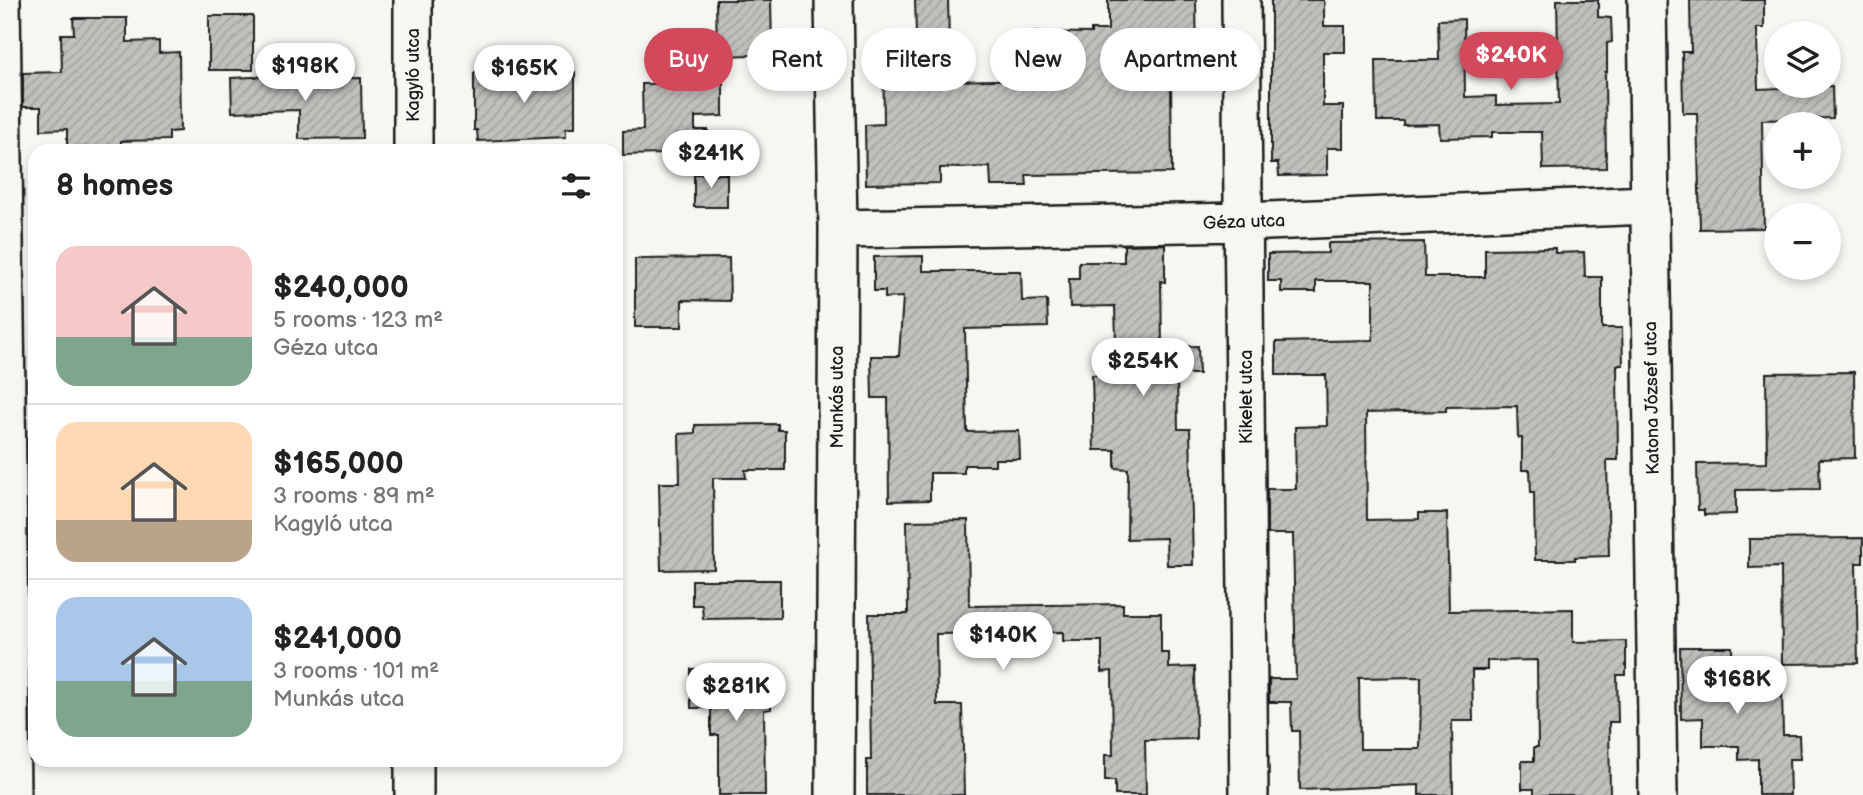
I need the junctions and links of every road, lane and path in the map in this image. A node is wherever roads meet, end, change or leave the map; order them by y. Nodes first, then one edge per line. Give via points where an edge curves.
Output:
1 (1, 0) edge
2 (413, 0) edge
3 (834, 0) edge
4 (1241, 0) edge
5 (1647, 0) edge
6 (413, 144) edge
7 (1649, 205) junction
8 (1245, 222) junction
9 (838, 229) junction
10 (414, 767) edge
11 (11, 795) edge
12 (414, 795) edge
13 (835, 795) edge
14 (1249, 795) edge
15 (1658, 795) edge

1 - 11 street
2 - 6 street, Kagyló utca
3 - 9 street, Munkás utca
4 - 8 street, Kikelet utca
5 - 7 street, Katona József utca
7 - 8 street, Géza utca
7 - 15 street, Katona József utca
8 - 9 street, Géza utca
8 - 14 street, Kikelet utca
9 - 13 street, Munkás utca
10 - 12 street

